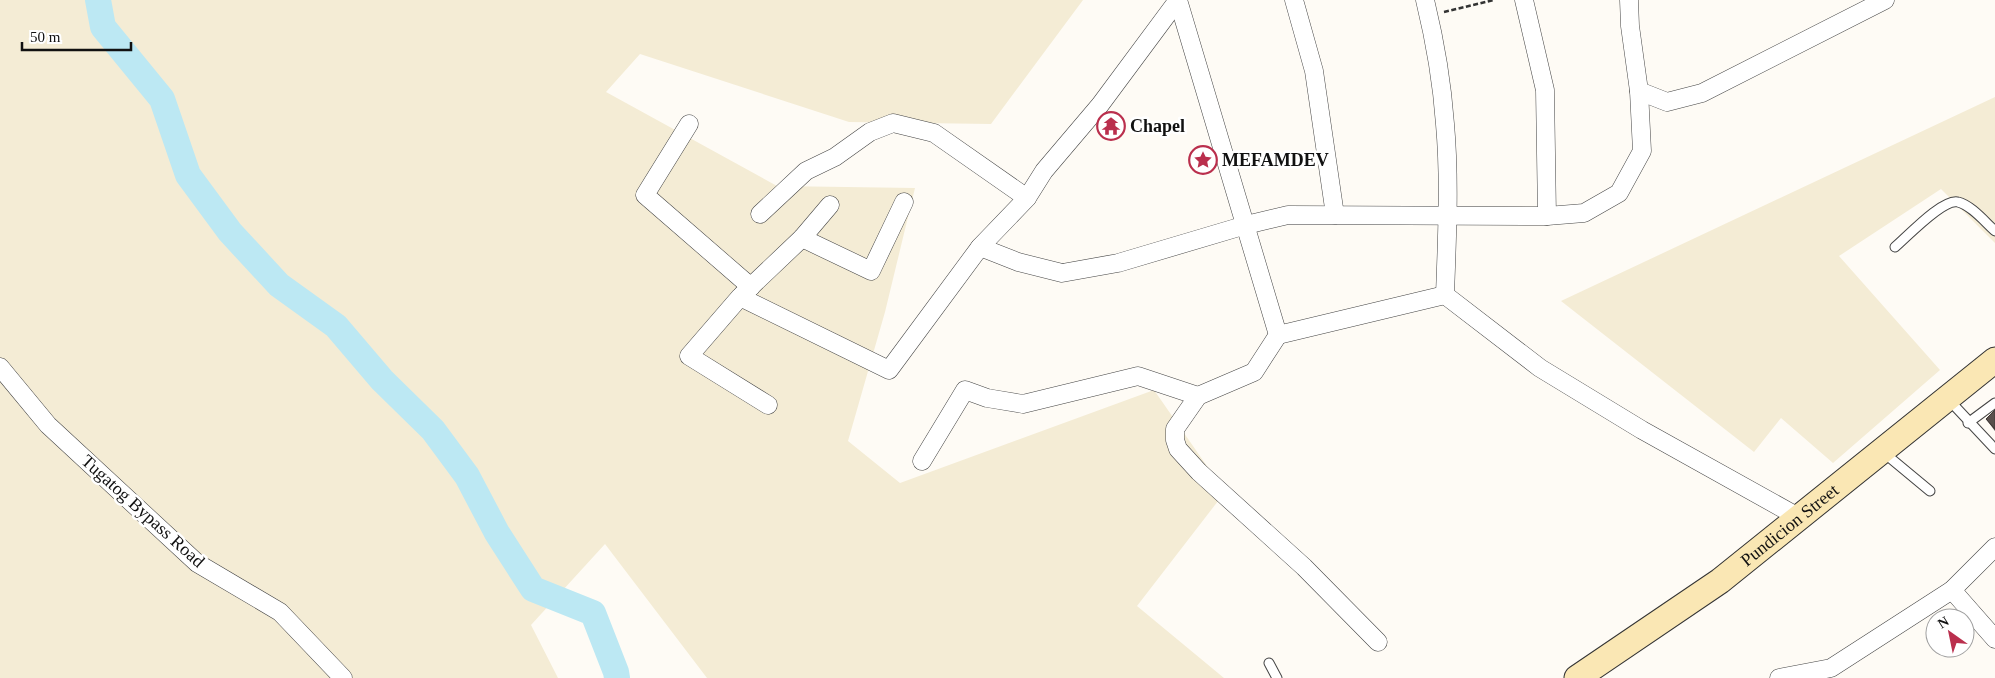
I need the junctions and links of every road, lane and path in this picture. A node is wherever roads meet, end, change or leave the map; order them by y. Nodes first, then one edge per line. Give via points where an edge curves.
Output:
1 (1294, 0) edge
2 (1494, 0) edge
3 (1524, 0) edge
4 (1629, 0) edge
5 (1885, 0) edge
6 (1427, 8) edge
7 (1639, 91) junction
8 (689, 124) dead end
9 (1027, 198) junction
10 (904, 202) dead end
11 (830, 205) dead end
12 (760, 214) dead end
13 (1335, 215) junction
14 (1447, 216) junction
15 (1547, 216) junction
16 (1246, 225) junction
17 (1995, 231) edge
18 (802, 238) junction
19 (980, 247) junction
20 (1895, 247) dead end
21 (746, 292) junction
22 (1445, 295) junction
23 (1278, 335) junction
24 (0, 367) edge
25 (1993, 367) edge
26 (1198, 396) junction
27 (1947, 398) junction
28 (1995, 403) edge
29 (768, 405) dead end
30 (1968, 423) junction
31 (1995, 449) edge
32 (1881, 450) junction
33 (922, 461) dead end
34 (1930, 491) dead end
35 (1800, 518) junction
36 (1995, 547) edge
37 (1952, 590) junction
38 (1995, 639) edge
39 (1378, 642) dead end
40 (1269, 663) dead end
41 (1828, 673) edge
42 (343, 678) edge
43 (1277, 678) edge
44 (1577, 678) edge
45 (1779, 678) edge

1 - 13 street via 1314,71
2 - 6 path
3 - 15 street via 1545,90
4 - 7 street
5 - 7 street via 1702,93 1667,102
6 - 14 street via 1445,125
7 - 15 street via 1642,152 1619,194 1584,213
8 - 21 street via 645,195
9 - 12 street via 934,133 893,124 870,132 835,157 806,171
9 - 16 street via 1044,171 1100,105 1178,0
9 - 19 street
10 - 18 street via 871,271
11 - 18 street
13 - 14 street
13 - 16 street via 1288,215
14 - 15 street
14 - 22 street
16 - 19 street via 1118,263 1062,272 1018,262
16 - 23 street
17 - 20 lane via 1958,202 1949,202
18 - 21 street
19 - 21 street via 889,370
21 - 29 street via 689,356
22 - 23 street
22 - 35 street via 1540,368 1642,430
23 - 26 street via 1254,372
24 - 42 street, Tugatog Bypass Road via 48,425 197,563 280,612
25 - 27 main road, Pundicion Street
26 - 33 street via 1138,376 1023,404 987,398 965,390
26 - 39 street via 1175,429 1178,449 1198,472 1304,567
27 - 30 lane
27 - 32 main road, Pundicion Street
28 - 30 lane
30 - 31 lane
32 - 34 lane
32 - 35 main road, Pundicion Street
35 - 44 main road, Pundicion Street via 1720,581
36 - 37 street
37 - 38 street
37 - 41 street
40 - 43 lane
41 - 45 street

